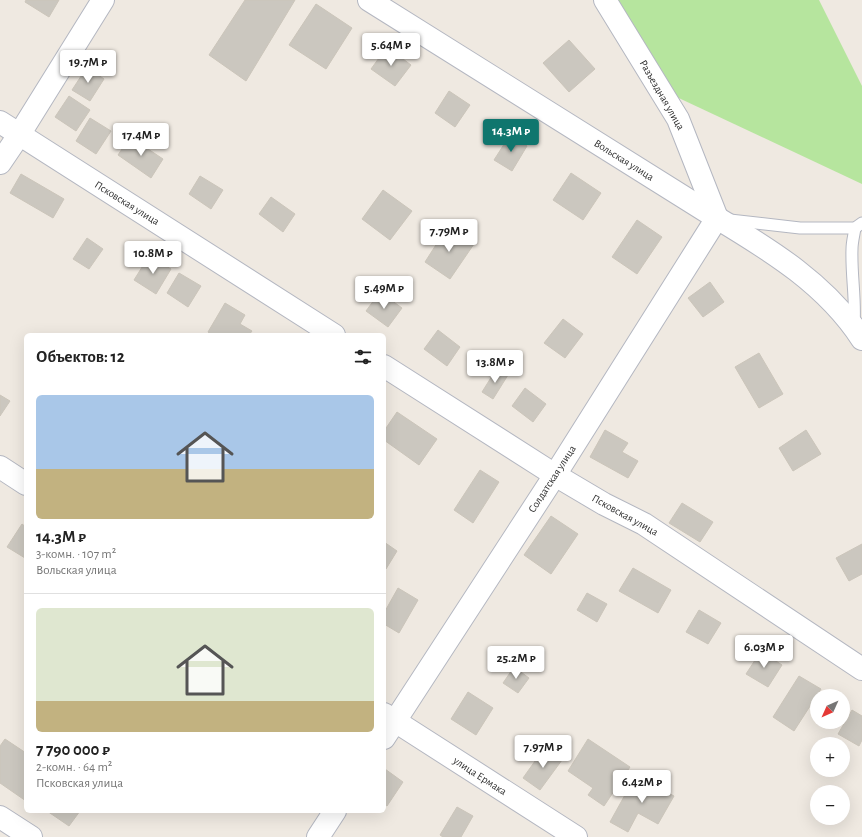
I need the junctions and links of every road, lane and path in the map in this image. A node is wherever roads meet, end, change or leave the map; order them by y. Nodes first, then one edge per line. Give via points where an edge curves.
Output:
1 (102, 0) edge
2 (369, 0) edge
3 (605, 0) edge
4 (0, 122) edge
5 (19, 135) junction
6 (0, 163) edge
7 (717, 218) junction
8 (859, 225) edge
9 (859, 332) edge
10 (331, 333) edge
11 (386, 367) edge
12 (0, 467) edge
13 (555, 475) junction
14 (24, 483) edge
15 (862, 669) edge
16 (388, 724) edge
17 (334, 813) edge
18 (0, 817) edge
19 (31, 837) edge
20 (318, 837) edge
21 (576, 837) edge

1 - 5 street
2 - 7 street, Вольская улица
3 - 7 street, Разъездная улица via 678,119
4 - 5 street, Псковская улица
5 - 6 street
5 - 10 street, Псковская улица
7 - 8 lane via 800,228
7 - 9 street, Вольская улица via 766,248 812,282 828,296
7 - 13 street, Солдатская улица
8 - 9 lane via 852,247 852,264
11 - 13 street, Псковская улица
12 - 14 street
13 - 15 street, Псковская улица via 644,524
13 - 16 street, Солдатская улица
16 - 21 street, улица Ермака
17 - 20 street
18 - 19 street

